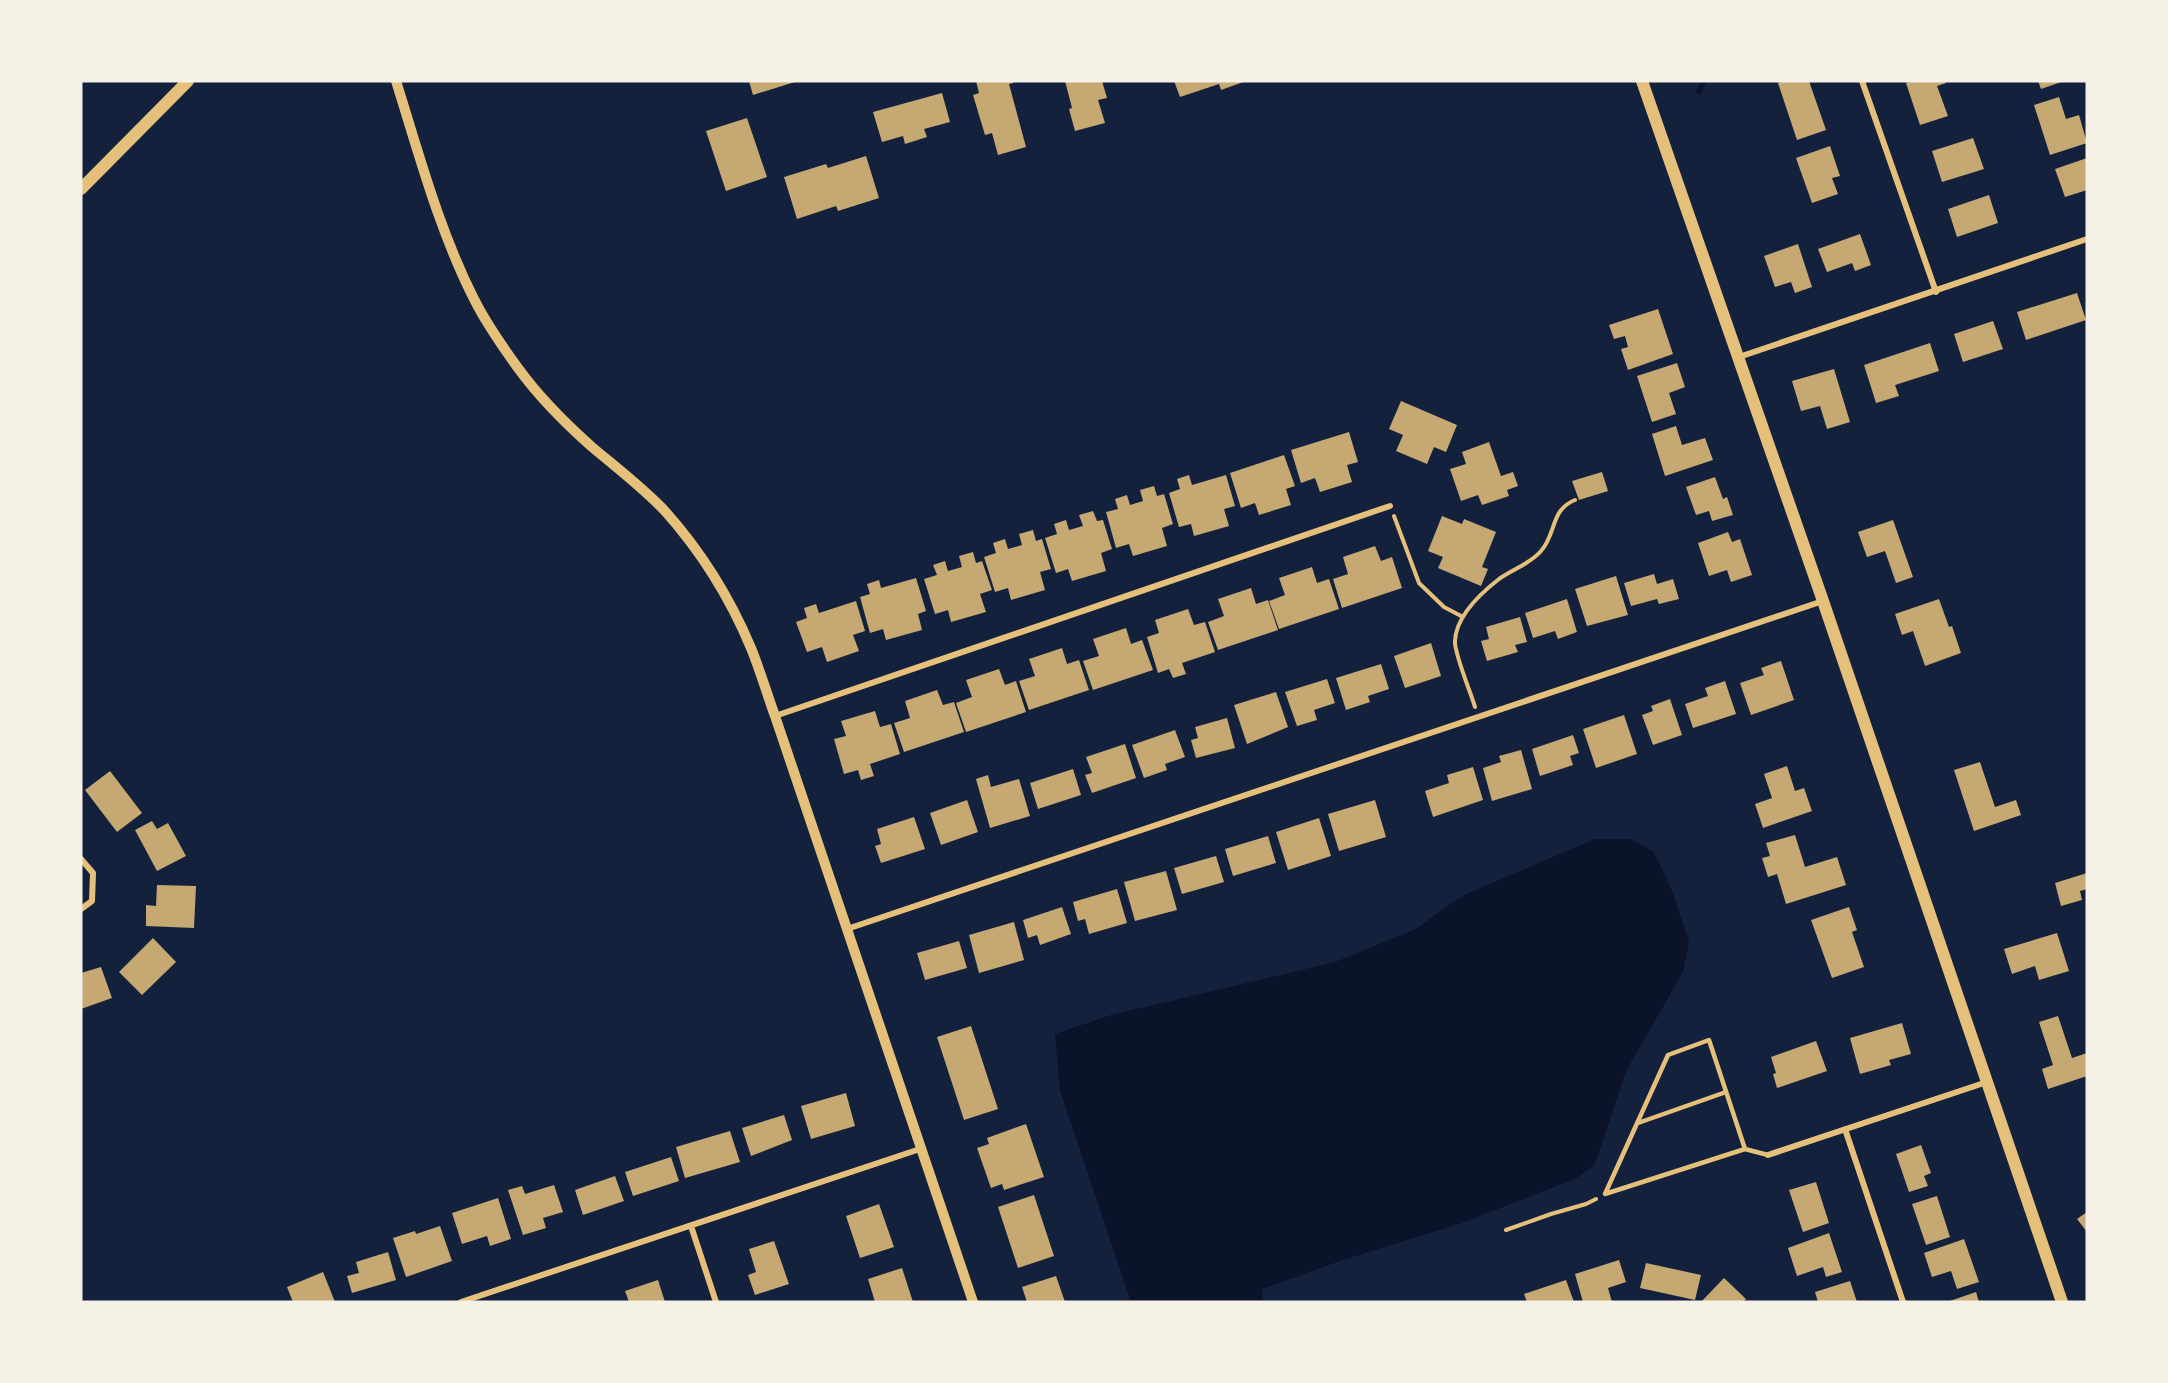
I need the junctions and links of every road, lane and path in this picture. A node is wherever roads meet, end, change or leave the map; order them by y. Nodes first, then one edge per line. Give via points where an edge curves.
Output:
1 (188, 81) edge
2 (396, 81) edge
3 (1642, 81) edge
4 (1862, 81) edge
5 (81, 189) edge
6 (2087, 239) edge
7 (1936, 292) junction
8 (1739, 357) junction
9 (1575, 500) dead end
10 (1390, 506) joint
11 (1823, 601) junction
12 (1463, 617) junction
13 (776, 716) junction
14 (1478, 716) junction
15 (81, 859) edge
16 (81, 909) edge
17 (846, 929) junction
18 (1988, 1081) junction
19 (1726, 1092) junction
20 (1637, 1123) junction
21 (1845, 1129) junction
22 (920, 1149) junction
23 (1745, 1149) junction
24 (1768, 1155) joint
25 (1605, 1194) junction
26 (690, 1226) junction
27 (1506, 1230) dead end
28 (461, 1302) edge
29 (716, 1302) edge
30 (972, 1302) edge
31 (1903, 1302) edge
32 (2062, 1302) edge

1 - 5 main road
2 - 13 street via 437,210 474,301 519,370 556,413 664,510 702,558 750,648
3 - 8 main road
4 - 7 street
6 - 7 street
7 - 8 street
8 - 11 main road
9 - 12 path via 1562,507 1542,550 1487,589
10 - 12 path via 1419,583 1444,607
10 - 13 street
11 - 14 street
11 - 18 main road
12 - 14 path via 1455,645
13 - 17 street
14 - 17 street
15 - 16 street via 93,873 92,901
17 - 22 street
18 - 21 street
18 - 32 main road
19 - 20 lane
19 - 20 lane via 1709,1040 1668,1055
19 - 23 lane
20 - 25 lane
21 - 24 street
21 - 31 street
22 - 26 street
22 - 30 street
23 - 24 lane
23 - 25 lane
25 - 27 path
26 - 28 street
26 - 29 street

